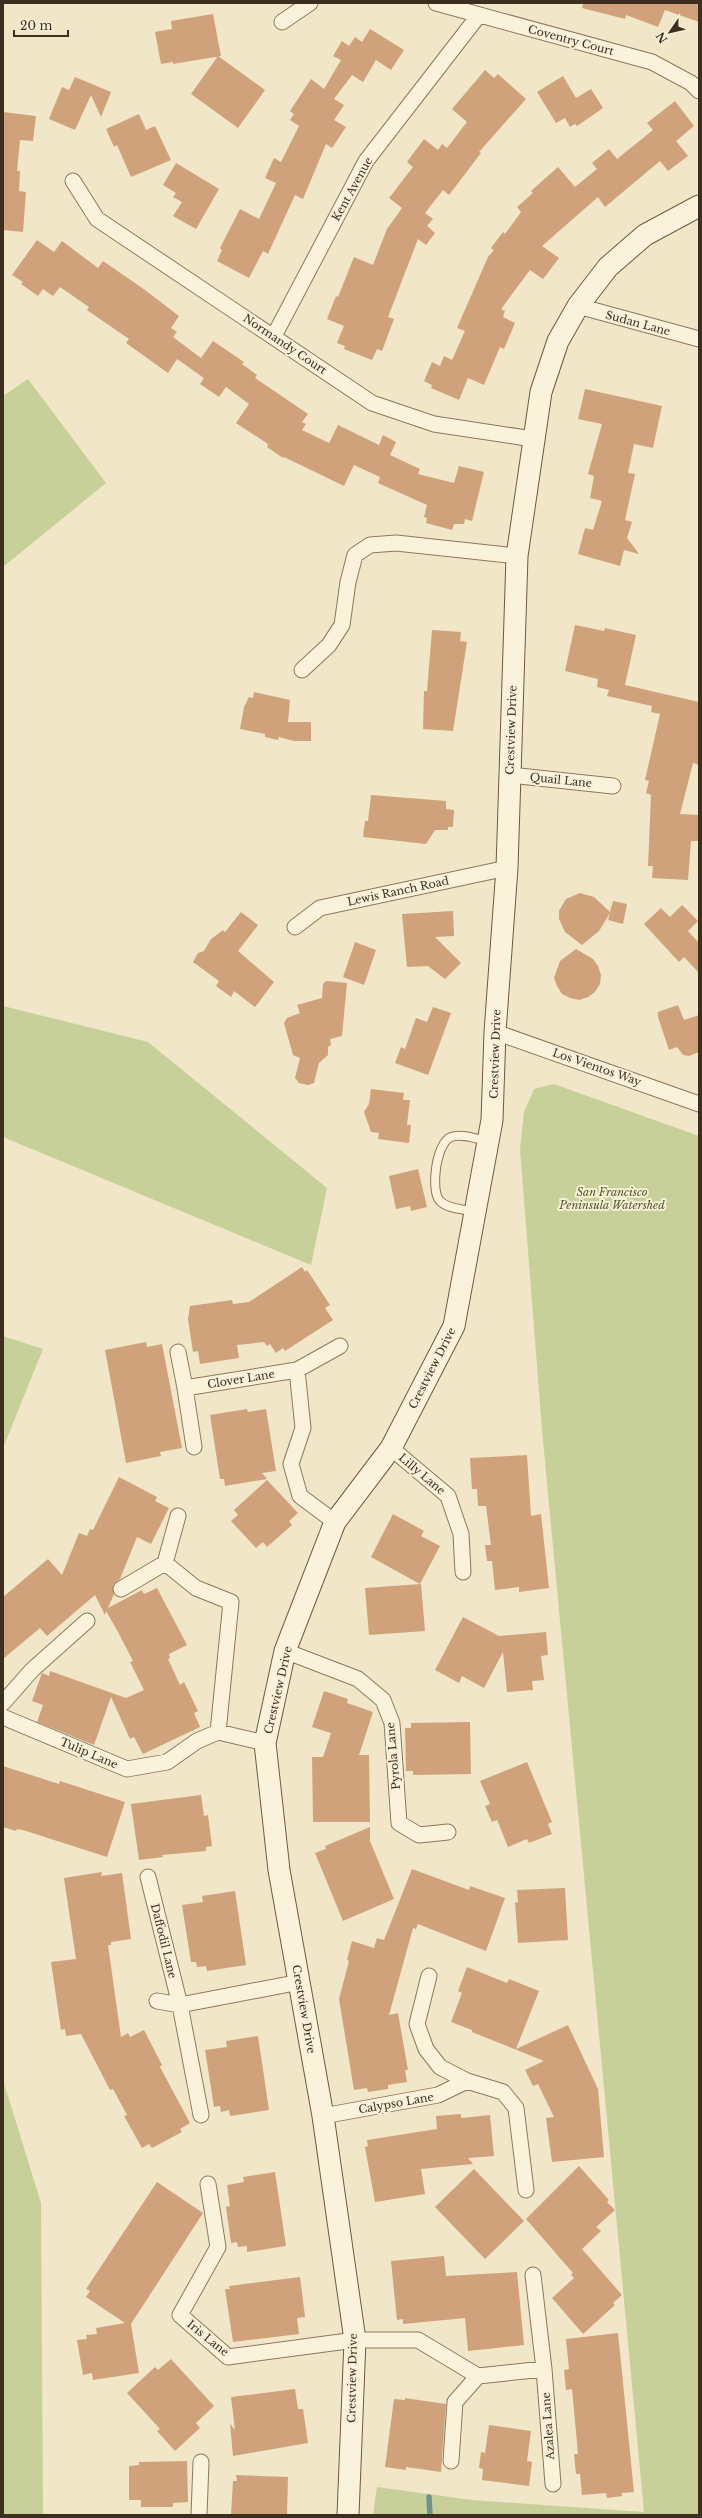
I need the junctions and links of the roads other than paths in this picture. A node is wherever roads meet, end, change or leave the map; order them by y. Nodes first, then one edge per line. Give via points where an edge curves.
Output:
1 (310, 3) edge
2 (436, 3) edge
3 (479, 15) junction
4 (282, 22) dead end
5 (699, 91) edge
6 (73, 181) dead end
7 (699, 206) edge
8 (578, 306) junction
9 (274, 336) junction
10 (699, 339) edge
11 (533, 439) junction
12 (516, 556) junction
13 (302, 670) dead end
14 (510, 774) junction
15 (613, 786) dead end
16 (507, 868) junction
17 (295, 928) dead end
18 (495, 1032) junction
19 (699, 1104) edge
20 (488, 1142) junction
21 (476, 1212) junction
22 (340, 1346) dead end
23 (178, 1352) dead end
24 (297, 1370) junction
25 (186, 1388) junction
26 (194, 1446) dead end
27 (391, 1448) junction
28 (178, 1516) dead end
29 (335, 1522) junction
30 (166, 1564) junction
31 (463, 1572) dead end
32 (121, 1589) dead end
33 (87, 1621) dead end
34 (285, 1651) junction
35 (3, 1703) edge
36 (3, 1717) edge
37 (218, 1732) junction
38 (265, 1743) junction
39 (448, 1832) dead end
40 (148, 1877) dead end
41 (429, 1976) dead end
42 (300, 1982) junction
43 (157, 2001) dead end
44 (180, 2005) junction
45 (467, 2081) junction
46 (202, 2114) dead end
47 (323, 2116) junction
48 (208, 2184) dead end
49 (526, 2190) dead end
50 (532, 2275) dead end
51 (355, 2340) junction
52 (544, 2369) junction
53 (478, 2376) junction
54 (451, 2461) dead end
55 (201, 2462) dead end
56 (553, 2484) dead end
57 (199, 2515) edge
58 (348, 2515) edge

1 - 4 street
2 - 3 street, Coventry Court
3 - 5 street, Coventry Court via 652,62
3 - 9 street, Kent Avenue via 366,161
6 - 9 street, Normandy Court via 97,219
7 - 8 street, Crestview Drive via 645,235 608,267
8 - 10 street, Sudan Lane
8 - 11 street, Crestview Drive via 558,341 541,392
9 - 11 street, Normandy Court via 372,404 434,424
11 - 12 street, Crestview Drive
12 - 13 street via 396,543 370,545 355,555 342,625 329,645
12 - 14 street, Crestview Drive
14 - 15 street, Quail Lane
14 - 16 street, Crestview Drive
16 - 17 street, Lewis Ranch Road via 320,908
16 - 18 street, Crestview Drive
18 - 19 street, Los Vientos Way
18 - 20 street, Crestview Drive via 492,1120
20 - 21 street, Crestview Drive
20 - 21 lane via 461,1136 451,1137 443,1142 439,1151 435,1187 437,1197 446,1206
21 - 27 street, Crestview Drive via 454,1326
22 - 24 street, Clover Lane
23 - 25 street
24 - 25 street, Clover Lane
24 - 29 street via 303,1428 291,1464 300,1496
25 - 26 street
27 - 29 street, Crestview Drive
27 - 31 street, Lilly Lane via 448,1496 461,1534
28 - 30 street
29 - 34 street, Crestview Drive
30 - 32 street
30 - 37 street via 196,1588 232,1602
33 - 35 street via 32,1670
34 - 38 street, Crestview Drive
34 - 39 street, Pyrola Lane via 358,1680 383,1700 392,1723 399,1823 419,1835
36 - 37 street, Tulip Lane via 127,1769 167,1762 197,1742
37 - 38 street
38 - 42 street, Crestview Drive via 279,1870
40 - 44 street, Daffodil Lane
41 - 45 street via 418,2024 426,2049 440,2067
42 - 44 street
42 - 47 street, Crestview Drive
43 - 44 street
44 - 46 street, Daffodil Lane
45 - 47 street, Calypso Lane via 438,2096
45 - 49 street via 503,2092 516,2108
47 - 51 street, Crestview Drive
48 - 51 street, Iris Lane via 218,2247 180,2315 228,2357
50 - 52 street, Azalea Lane
51 - 53 street via 418,2340
51 - 58 street, Crestview Drive
52 - 53 street
52 - 56 street, Azalea Lane
53 - 54 street via 455,2402
55 - 57 street

